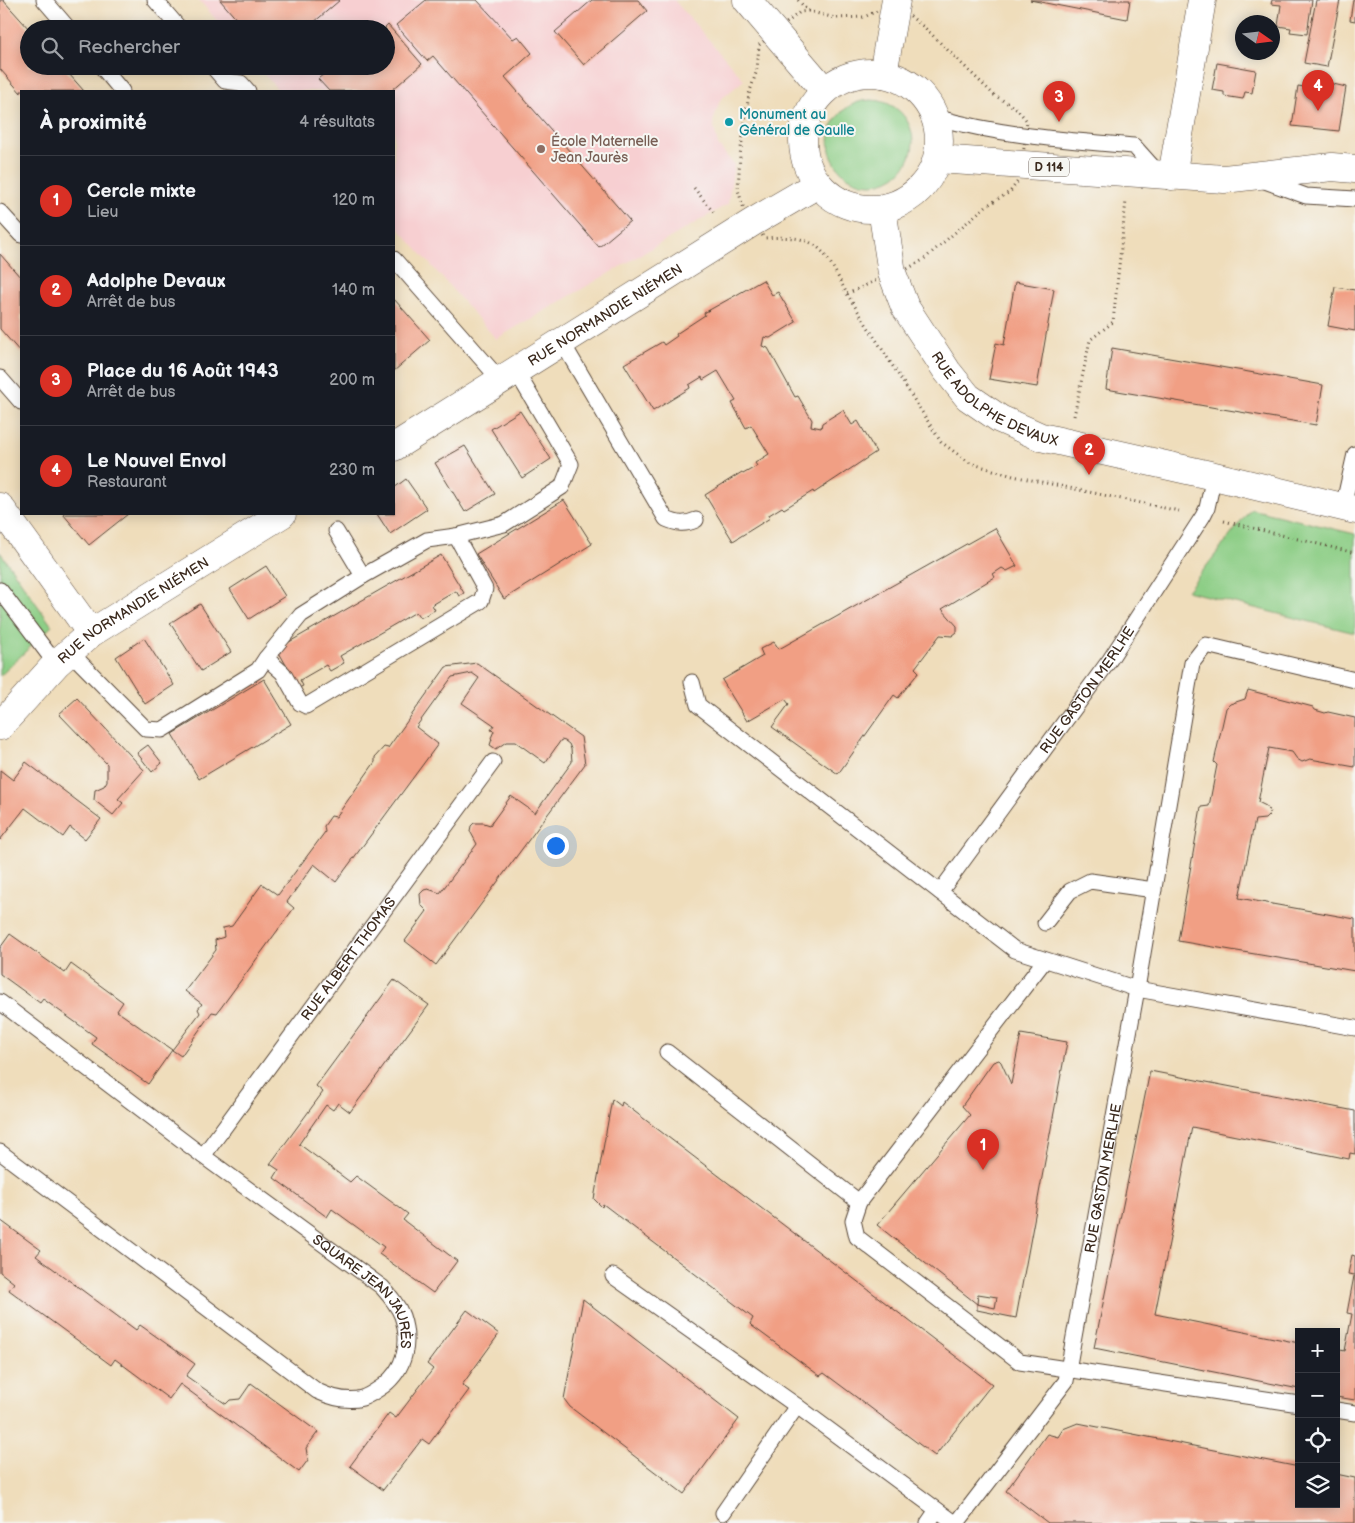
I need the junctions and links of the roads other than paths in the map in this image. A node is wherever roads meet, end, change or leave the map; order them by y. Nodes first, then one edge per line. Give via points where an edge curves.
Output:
1 (44, 0) edge
2 (155, 0) edge
3 (747, 0) edge
4 (1202, 0) edge
5 (894, 6) edge
6 (61, 20) edge
7 (172, 20) edge
8 (883, 74) junction
9 (109, 75) edge
10 (220, 86) edge
11 (121, 90) edge
12 (247, 90) edge
13 (824, 90) junction
14 (936, 118) junction
15 (938, 159) junction
16 (1355, 169) edge
17 (1166, 176) junction
18 (1252, 176) junction
19 (818, 184) junction
20 (1355, 199) edge
21 (882, 210) junction
22 (0, 212) edge
23 (20, 234) edge
24 (395, 260) edge
25 (562, 342) junction
26 (508, 376) junction
27 (0, 378) edge
28 (20, 401) edge
29 (395, 446) edge
30 (1355, 454) edge
31 (1214, 476) junction
32 (0, 506) edge
33 (1349, 509) edge
34 (280, 515) edge
35 (696, 520) dead end
36 (336, 532) dead end
37 (456, 536) junction
38 (363, 576) junction
39 (0, 590) edge
40 (91, 632) junction
41 (63, 658) junction
42 (266, 658) junction
43 (1355, 680) edge
44 (692, 682) dead end
45 (0, 726) edge
46 (493, 762) dead end
47 (1154, 890) junction
48 (940, 892) junction
49 (1045, 923) dead end
50 (1045, 960) junction
51 (1137, 988) junction
52 (0, 1002) edge
53 (1355, 1028) edge
54 (667, 1052) dead end
55 (0, 1152) edge
56 (203, 1156) junction
57 (859, 1202) junction
58 (613, 1276) dead end
59 (1068, 1369) junction
60 (1295, 1403) edge
61 (797, 1406) junction
62 (1340, 1411) edge
63 (1355, 1413) edge
64 (937, 1510) junction
65 (723, 1513) dead end
66 (928, 1523) edge
67 (956, 1523) edge

1 - 6 lane
2 - 7 lane
3 - 13 street
4 - 17 street
5 - 8 street
8 - 13 street via 849,77
8 - 14 street via 906,82 924,97
9 - 11 lane
10 - 12 lane via 241,84
13 - 19 street via 811,110 803,142 805,159
14 - 15 street via 940,138
14 - 17 lane via 1010,134 1134,146
15 - 17 street, D 114
15 - 21 street via 924,186 900,204
16 - 18 street, D 114 via 1332,167
17 - 18 street, D 114
18 - 20 lane via 1306,196
19 - 21 street via 844,204
19 - 25 street, RUE NORMANDIE NIÉMEN
21 - 31 street, RUE ADOLPHE DEVAUX via 892,272 905,307 947,372 968,396 1000,419 1041,436
22 - 23 lane
24 - 26 lane
25 - 26 street, RUE NORMANDIE NIÉMEN
25 - 35 lane via 666,519 678,524
26 - 29 street, RUE NORMANDIE NIÉMEN
26 - 37 lane via 571,464 562,487 504,524
27 - 28 lane
30 - 33 lane
31 - 33 street, RUE ADOLPHE DEVAUX
31 - 48 lane, RUE GASTON MERLHE via 1207,508 1109,661
32 - 40 street
34 - 40 street, RUE NORMANDIE NIÉMEN
36 - 38 lane
37 - 38 lane via 427,540
37 - 42 lane via 485,589 480,601 306,706 300,703 284,674
38 - 42 lane via 301,615
39 - 41 lane
40 - 41 street, RUE NORMANDIE NIÉMEN
41 - 42 lane via 146,729 162,730 258,670
41 - 45 street, RUE NORMANDIE NIÉMEN
43 - 47 lane, RUE GASTON MERLHE via 1206,645 1192,663
44 - 48 lane via 698,704
46 - 56 lane, RUE ALBERT THOMAS
47 - 49 lane via 1090,881 1070,891
47 - 51 lane, RUE GASTON MERLHE
48 - 50 lane via 1015,950
50 - 51 lane
50 - 57 lane
51 - 53 lane
51 - 59 lane, RUE GASTON MERLHE
52 - 56 lane, SQUARE JEAN JAURÈS
54 - 57 lane
55 - 56 lane, SQUARE JEAN JAURÈS via 317,1391 331,1397 363,1398 376,1391 390,1380 406,1353 402,1317 395,1302 382,1288
57 - 59 lane via 852,1220 857,1237 1020,1362
58 - 61 lane
59 - 60 lane
59 - 67 lane, RUE GASTON MERLHE via 1066,1381
61 - 64 lane
61 - 65 lane
62 - 63 lane
64 - 66 lane
64 - 67 lane

